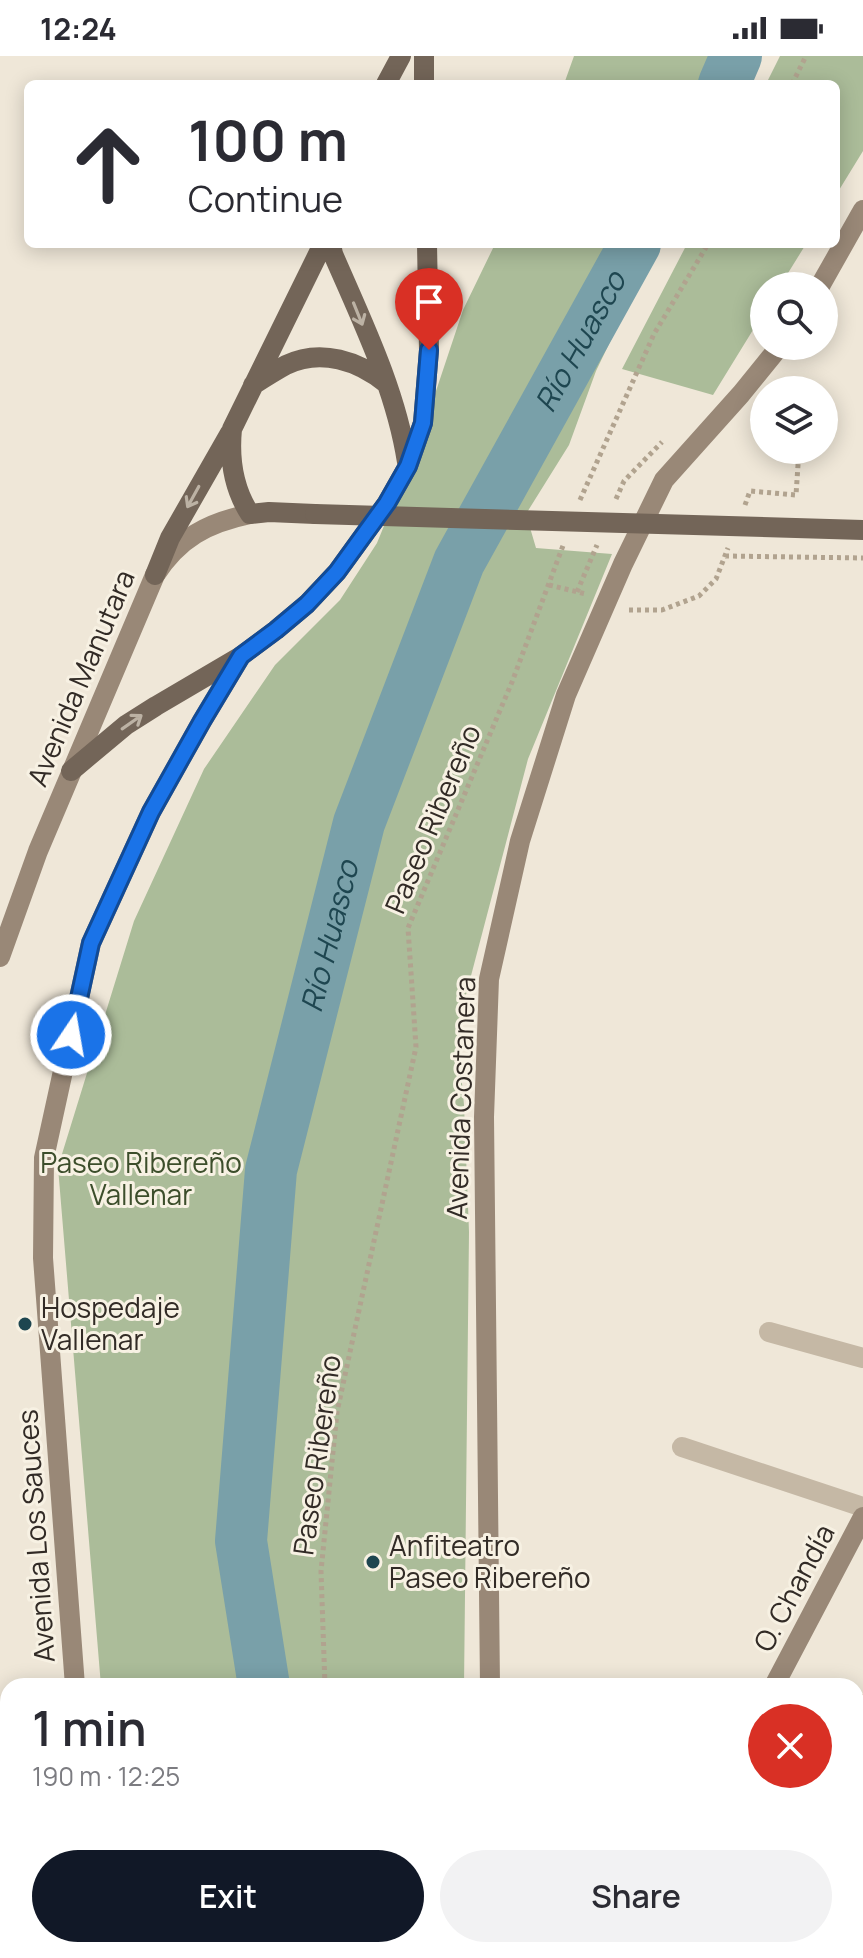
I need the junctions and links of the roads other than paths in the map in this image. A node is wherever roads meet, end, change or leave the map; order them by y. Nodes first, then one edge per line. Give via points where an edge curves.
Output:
1 (401, 56) edge
2 (424, 56) edge
3 (388, 80) edge
4 (424, 80) edge
5 (863, 210) edge
6 (321, 248) edge
7 (332, 248) edge
8 (427, 248) edge
9 (828, 272) edge
10 (769, 360) edge
11 (387, 384) junction
12 (253, 385) junction
13 (232, 429) junction
14 (408, 466) junction
15 (250, 514) junction
16 (863, 530) edge
17 (155, 575) junction
18 (241, 656) junction
19 (71, 771) junction
20 (0, 957) edge
21 (769, 1332) dead end
22 (863, 1358) edge
23 (682, 1447) dead end
24 (863, 1507) edge
25 (863, 1517) edge
26 (74, 1678) edge
27 (490, 1678) edge
28 (778, 1678) edge

1 - 3 main road
2 - 4 main road
5 - 9 main road
6 - 12 main road
7 -> 11 main road
8 - 14 main road via 423,423
10 - 27 main road, Avenida Costanera via 664,480 608,600 566,695 520,841 489,979 484,1132
11 - 12 main road via 358,364 323,357 288,364
11 - 14 main road
12 - 13 main road
13 - 15 main road via 236,487
13 -> 17 main road
14 - 18 main road via 337,572 307,604
15 - 16 main road, bridge
15 - 17 main road, Avenida Manutara via 226,519 183,541
17 - 19 main road, Avenida Manutara
19 -> 18 main road via 146,712
18 - 26 main road, Avenida Los Sauces via 151,812 91,943 44,1158 43,1258
19 - 20 main road, Avenida Manutara
21 - 22 street
23 - 24 street
25 - 28 main road, O. Chandía

